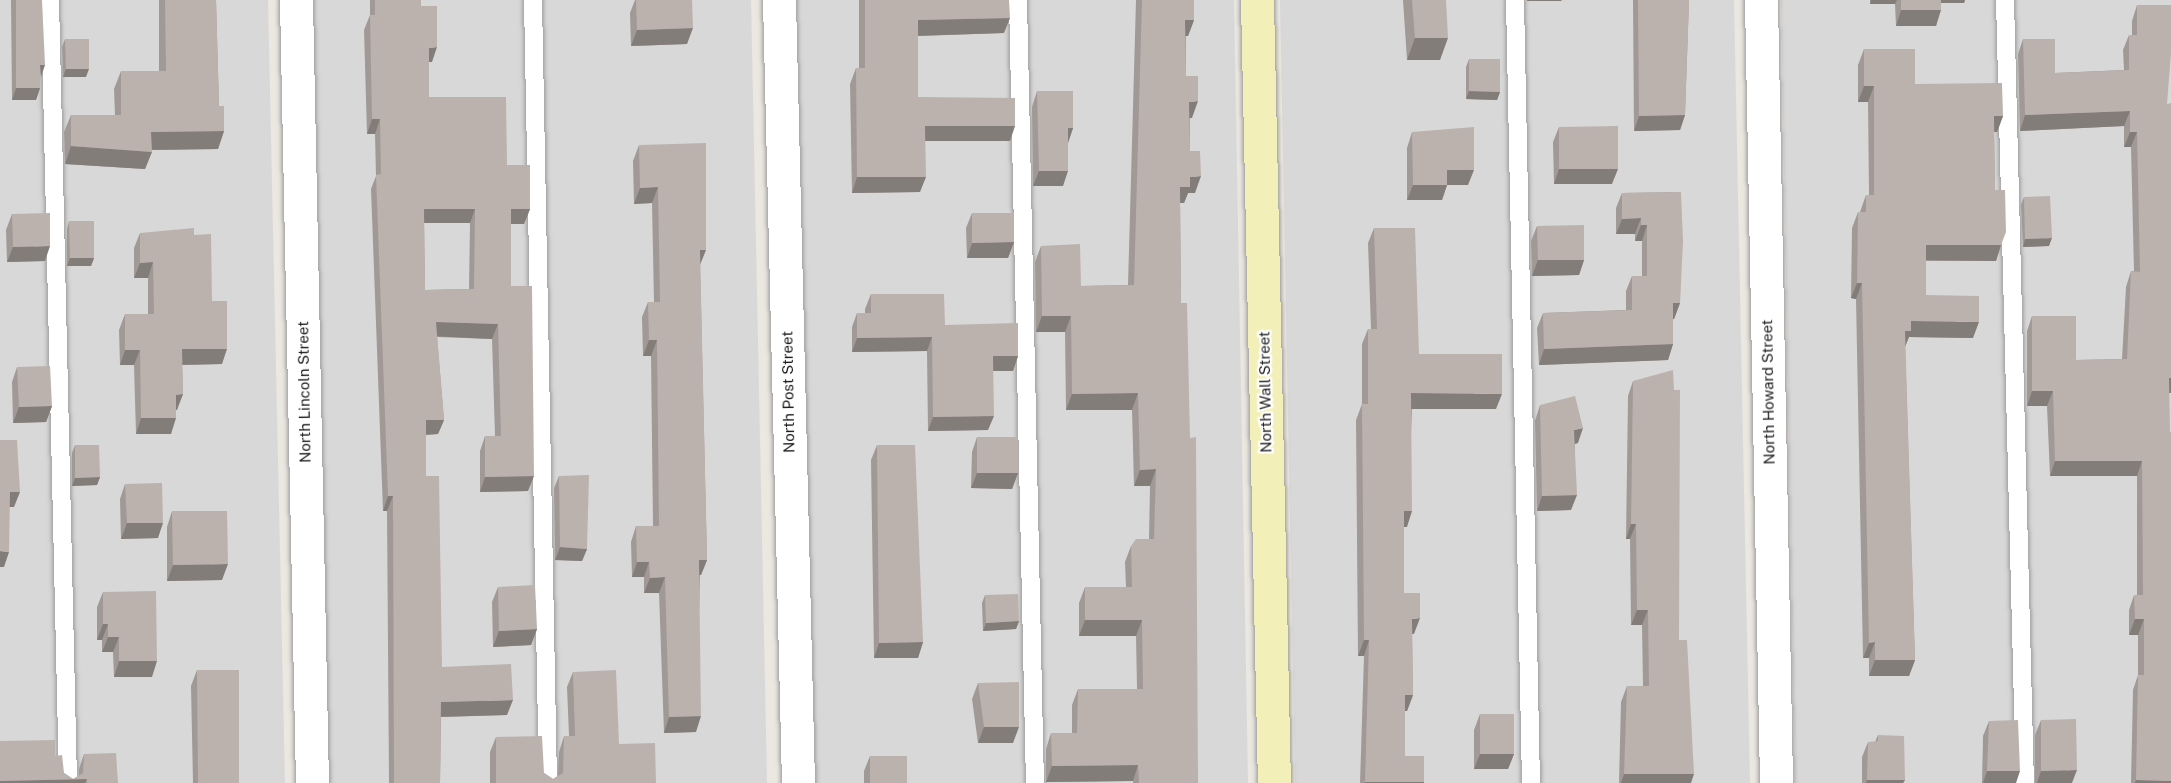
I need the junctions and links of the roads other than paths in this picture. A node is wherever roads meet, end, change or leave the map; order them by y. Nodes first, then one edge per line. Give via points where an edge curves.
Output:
1 (50, 0) edge
2 (296, 0) edge
3 (533, 0) edge
4 (779, 0) edge
5 (1018, 0) edge
6 (1257, 0) edge
7 (1515, 0) edge
8 (1761, 0) edge
9 (2005, 0) edge
10 (68, 783) edge
11 (312, 783) edge
12 (548, 783) edge
13 (798, 783) edge
14 (1035, 783) edge
15 (1274, 783) edge
16 (1531, 783) edge
17 (1776, 783) edge
18 (2025, 783) edge

1 - 10 lane
2 - 11 street, North Lincoln Street
3 - 12 lane
4 - 13 street, North Post Street
5 - 14 lane
6 - 15 street, North Wall Street
7 - 16 lane
8 - 17 street, North Howard Street
9 - 18 lane

